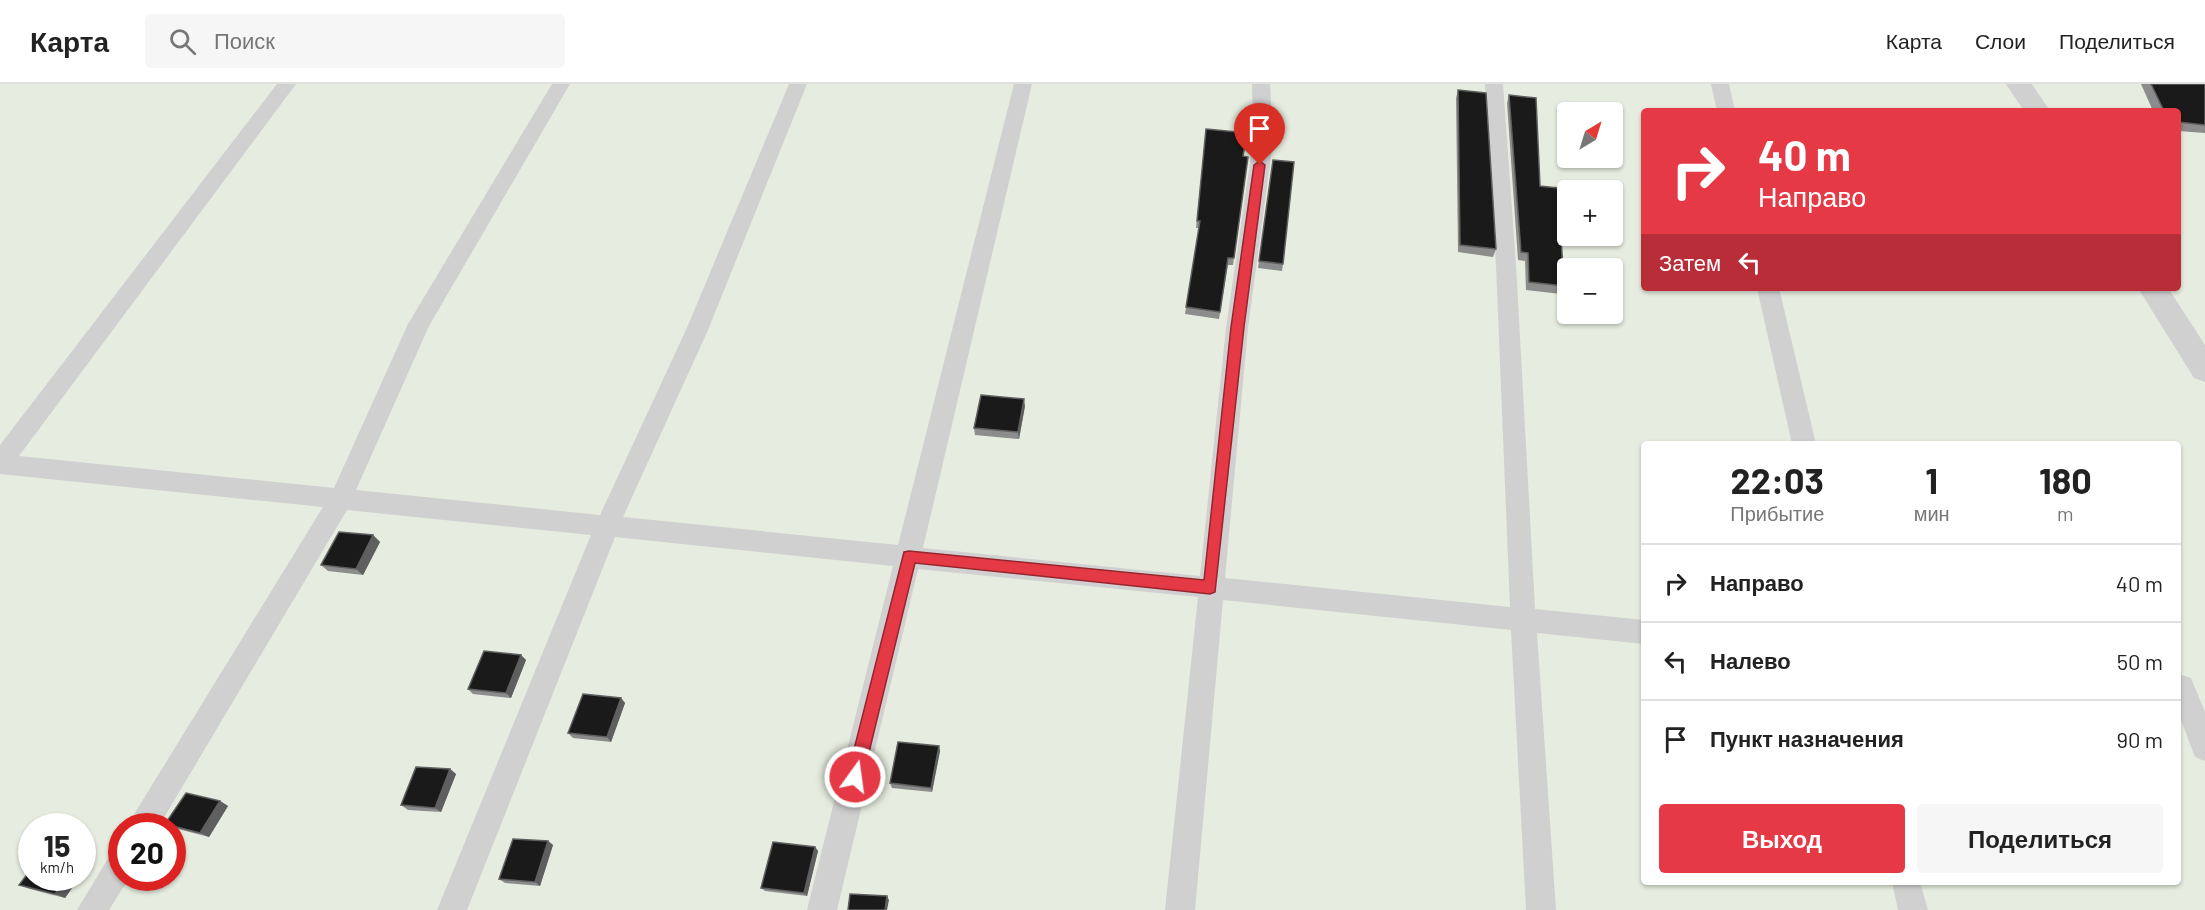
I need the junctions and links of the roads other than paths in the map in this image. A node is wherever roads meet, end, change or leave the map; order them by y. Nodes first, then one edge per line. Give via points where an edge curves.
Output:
1 (287, 84) edge
2 (561, 84) edge
3 (798, 84) edge
4 (1023, 84) edge
5 (1261, 84) edge
6 (1494, 84) edge
7 (1720, 84) edge
8 (2019, 84) edge
9 (1725, 108) edge
10 (2035, 108) edge
11 (1768, 291) edge
12 (2155, 291) edge
13 (2205, 370) edge
14 (1803, 441) edge
15 (0, 463) edge
16 (341, 498) junction
17 (607, 526) junction
18 (909, 557) junction
19 (1210, 587) junction
20 (1523, 620) junction
21 (1641, 632) edge
22 (2188, 687) edge
23 (2205, 748) edge
24 (151, 813) edge
25 (108, 884) edge
26 (1907, 885) edge
27 (92, 910) edge
28 (452, 910) edge
29 (822, 910) edge
30 (1180, 910) edge
31 (1541, 910) edge
32 (1913, 910) edge

1 - 15 lane
2 - 16 lane via 419,324
3 - 17 lane via 697,330
4 - 18 lane
5 - 19 lane via 1263,142
6 - 20 lane
7 - 9 lane
8 - 10 street
11 - 14 lane
12 - 13 street
15 - 16 lane
16 - 17 lane
16 - 24 lane
17 - 18 lane
17 - 28 lane
18 - 19 lane
18 - 29 lane
19 - 20 lane
19 - 30 lane
20 - 21 lane
20 - 31 lane
22 - 23 lane
25 - 27 lane
26 - 32 lane

